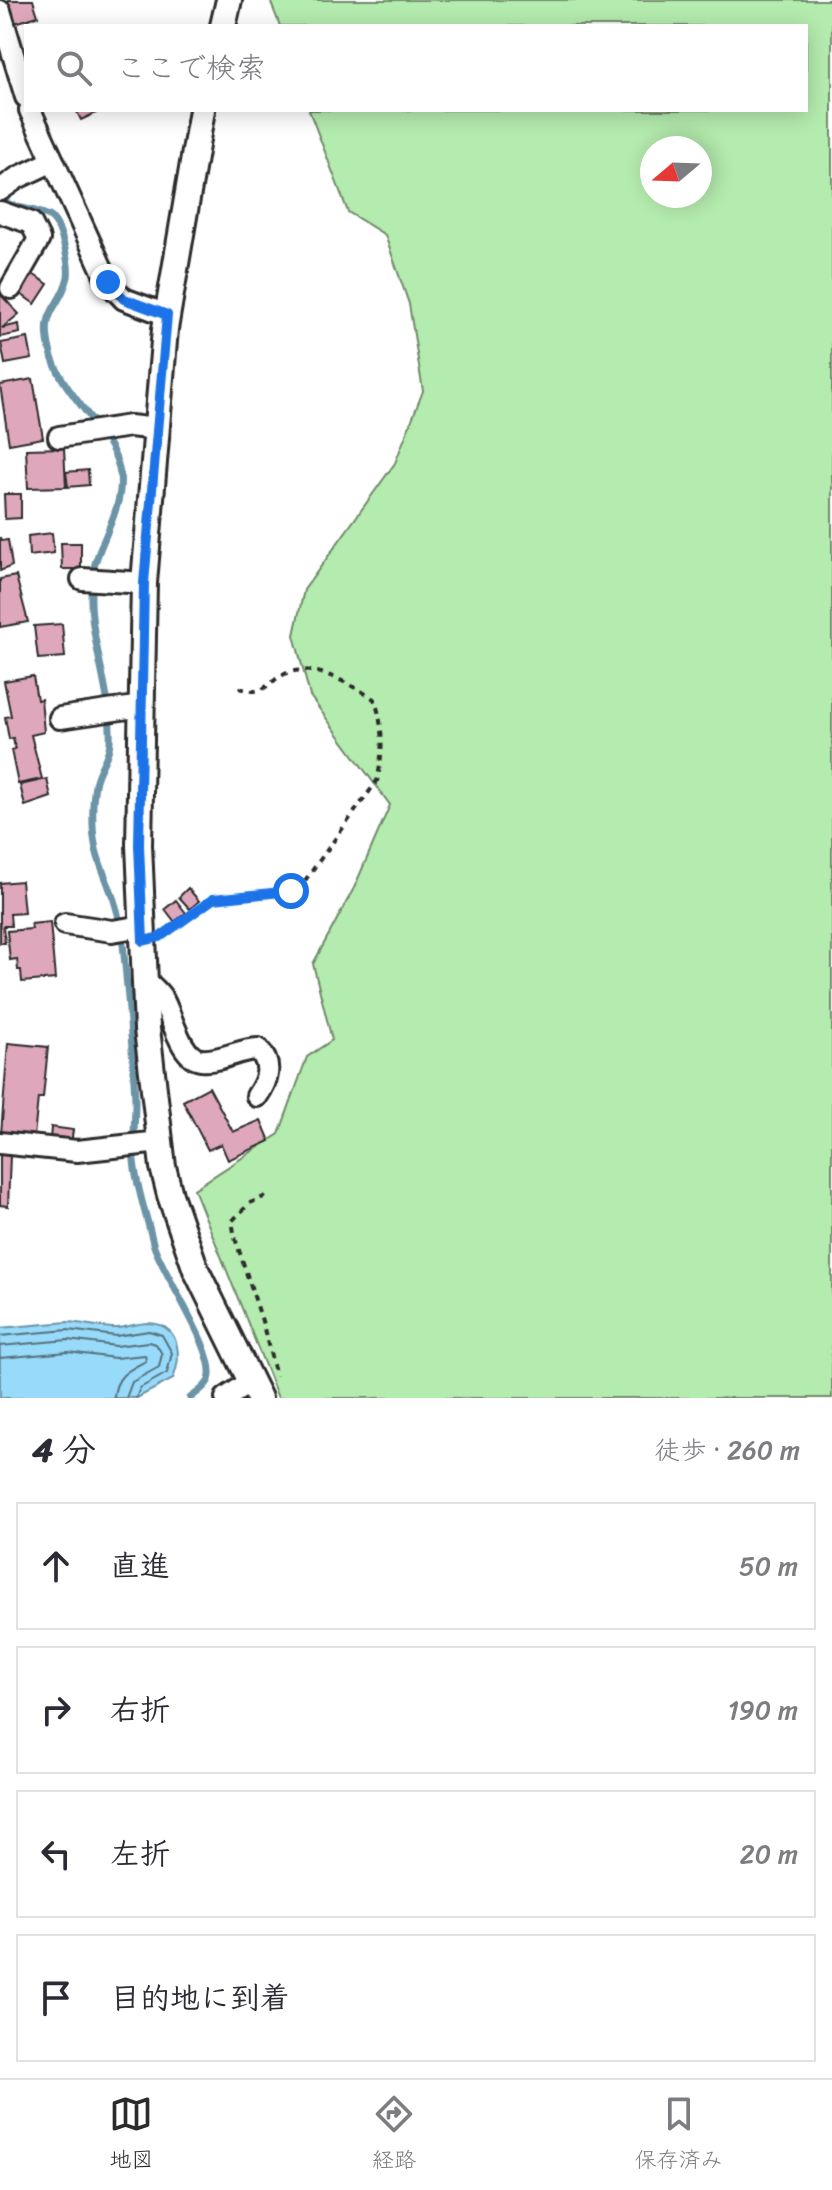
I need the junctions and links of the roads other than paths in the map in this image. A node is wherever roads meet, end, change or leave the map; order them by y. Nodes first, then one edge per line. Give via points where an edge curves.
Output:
1 (229, 0) edge
2 (0, 11) edge
3 (223, 24) edge
4 (24, 90) edge
5 (31, 112) edge
6 (202, 112) edge
7 (53, 161) junction
8 (0, 190) edge
9 (0, 212) edge
10 (11, 288) dead end
11 (167, 315) junction
12 (157, 429) junction
13 (59, 437) dead end
14 (82, 579) dead end
15 (144, 583) junction
16 (142, 706) junction
17 (60, 718) dead end
18 (65, 924) dead end
19 (143, 934) junction
20 (144, 979) junction
21 (257, 1096) dead end
22 (160, 1142) junction
23 (0, 1143) edge
24 (254, 1390) edge
25 (226, 1398) edge

1 - 3 street
2 - 4 street
5 - 7 street
6 - 11 street
7 - 8 street
7 - 11 street via 108,282 124,299
9 - 10 street via 31,223 39,239
11 - 12 street
12 - 13 street via 130,426
12 - 15 street
14 - 15 street
15 - 16 street
16 - 17 street
16 - 19 street
18 - 19 street
19 - 20 street
20 - 21 street via 161,996 188,1054 211,1060 258,1049 268,1066
20 - 22 street
22 - 23 street via 77,1151
22 - 24 street via 170,1195 196,1270
24 - 25 street

